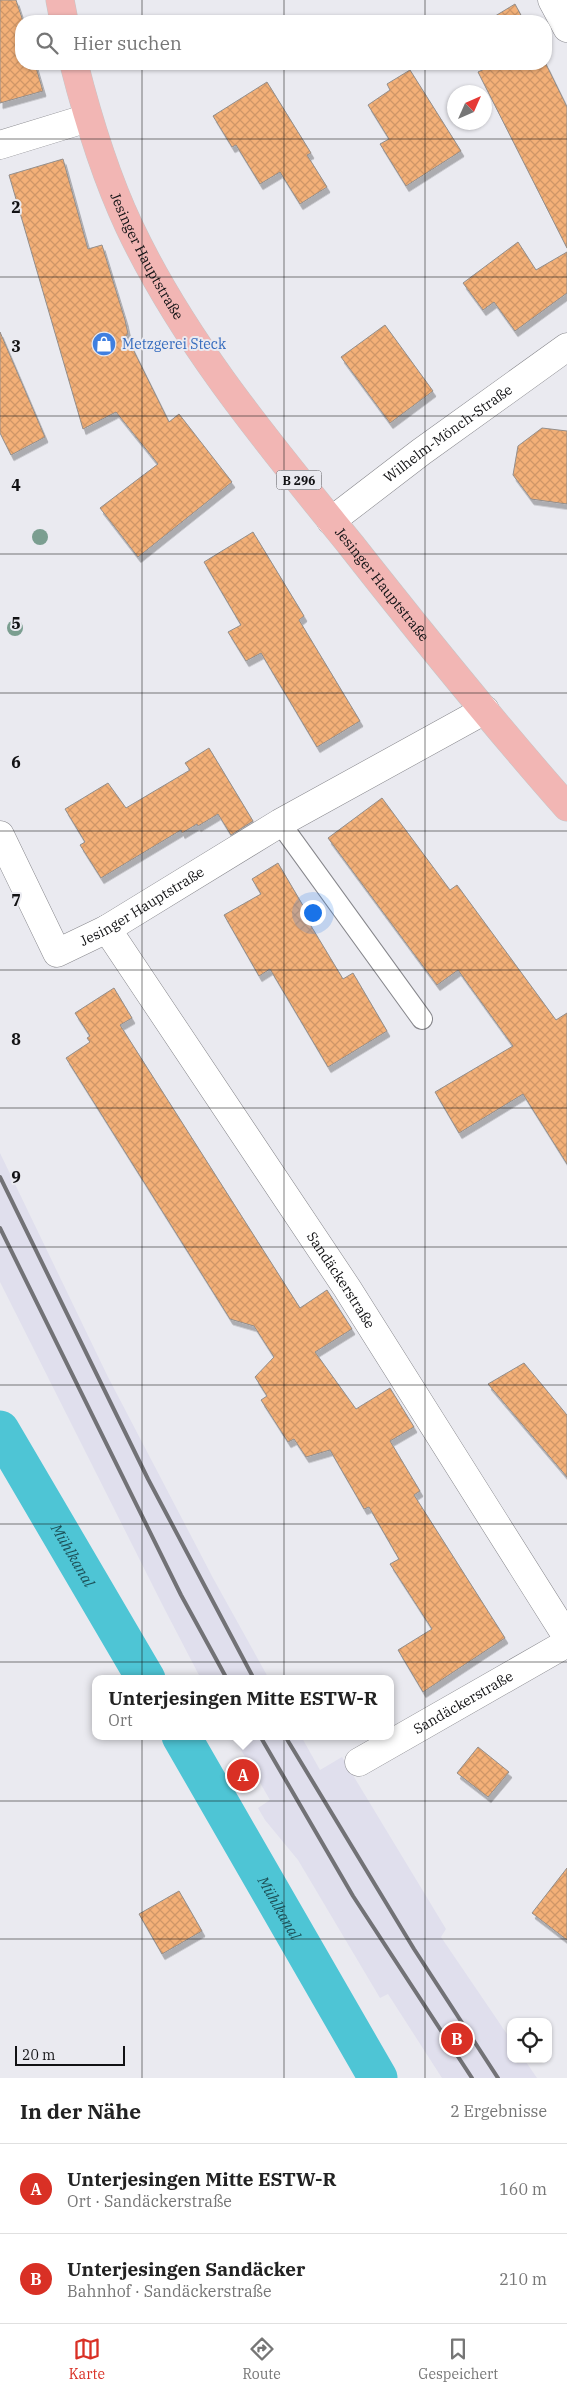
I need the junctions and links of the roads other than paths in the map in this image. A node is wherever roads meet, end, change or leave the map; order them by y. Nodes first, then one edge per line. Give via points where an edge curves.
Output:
1 (60, 0) edge
2 (552, 0) edge
3 (63, 15) edge
4 (567, 28) edge
5 (76, 70) edge
6 (88, 118) junction
7 (0, 146) edge
8 (567, 347) edge
9 (331, 521) junction
10 (485, 710) junction
11 (567, 807) edge
12 (280, 823) junction
13 (0, 835) edge
14 (107, 929) junction
15 (422, 1019) dead end
16 (567, 1637) edge
17 (567, 1643) edge
18 (359, 1762) dead end

1 - 3 main road
2 - 4 street
5 - 6 main road, Jesinger Hauptstraße / B 296
6 - 7 street
6 - 9 main road, Jesinger Hauptstraße / B 296 via 129,226 174,309 259,429
8 - 9 street, Wilhelm-Mönch-Straße
9 - 10 main road, Jesinger Hauptstraße / B 296
10 - 11 main road, Jesinger Hauptstraße / B 296
10 - 12 street, Jesinger Hauptstraße
12 - 14 street, Jesinger Hauptstraße
12 - 15 lane
13 - 14 street, Jesinger Hauptstraße via 57,953
14 - 16 street, Sandäckerstraße via 347,1288
17 - 18 street, Sandäckerstraße

